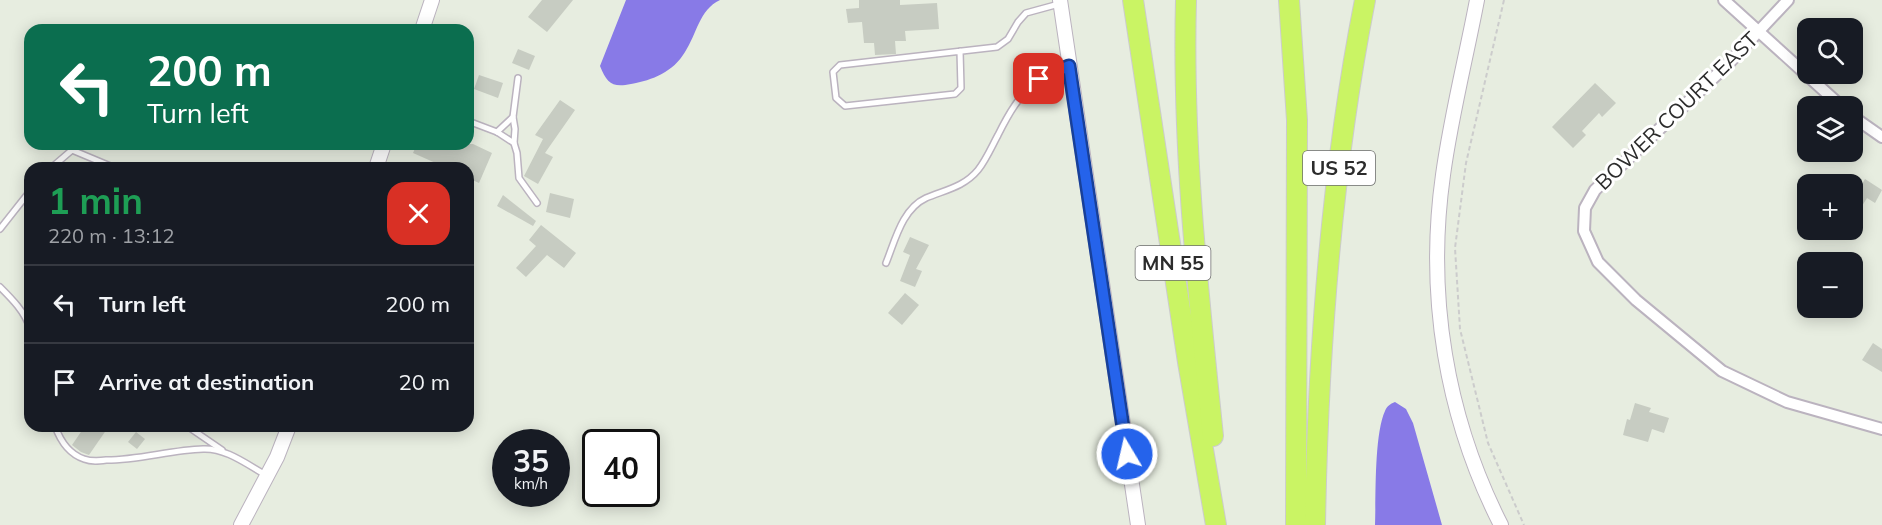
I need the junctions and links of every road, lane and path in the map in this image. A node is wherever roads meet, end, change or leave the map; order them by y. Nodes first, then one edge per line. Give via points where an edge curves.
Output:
1 (432, 0) edge
2 (1133, 0) edge
3 (1186, 0) edge
4 (1289, 0) edge
5 (1365, 0) edge
6 (1477, 0) edge
7 (1504, 0) edge
8 (1724, 0) edge
9 (1788, 0) edge
10 (1060, 2) edge
11 (424, 24) edge
12 (1758, 32) junction
13 (960, 51) junction
14 (1069, 66) junction
15 (518, 78) dead end
16 (1830, 96) edge
17 (513, 117) junction
18 (474, 123) edge
19 (1863, 124) edge
20 (497, 132) junction
21 (1882, 137) edge
22 (514, 143) junction
23 (72, 150) edge
24 (72, 150) edge
25 (58, 162) edge
26 (101, 162) edge
27 (24, 199) edge
28 (537, 203) dead end
29 (0, 229) edge
30 (886, 263) dead end
31 (0, 287) edge
32 (24, 314) edge
33 (1882, 429) edge
34 (57, 432) edge
35 (195, 432) edge
36 (286, 432) edge
37 (223, 452) junction
38 (267, 476) junction
39 (241, 525) edge
40 (1138, 525) edge
41 (1216, 525) edge
42 (1223, 525) edge
43 (1296, 525) edge
44 (1315, 525) edge
45 (1501, 525) edge
46 (1524, 525) edge

1 - 11 street
2 - 41 highway, MN 55
3 - 42 highway via 1192,225
4 - 43 highway via 1297,88
5 - 44 highway, US 52 via 1344,124 1328,276
6 - 45 street via 1443,174 1438,283 1443,344 1455,406 1472,459
7 - 46 path via 1466,163 1455,248 1460,329 1488,443
8 - 12 street
9 - 12 street, BOWER COURT EAST
10 - 13 lane via 1026,13 1008,39 997,47
10 - 14 street
12 - 16 street
12 - 33 street, BOWER COURT EAST via 1595,190 1585,208 1584,231 1598,262 1636,300 1722,371 1787,402
13 - 13 lane via 840,65 833,72 836,99 845,106 955,94 962,88
14 - 30 lane via 1039,79 1026,91 970,178 925,198 909,212
14 - 40 street
15 - 17 lane
17 - 20 lane
17 - 22 lane
18 - 20 lane
19 - 21 street
20 - 22 lane
22 - 28 lane via 519,178
23 - 26 lane
24 - 25 lane
27 - 29 lane
31 - 32 lane
34 - 37 lane via 68,449 92,461 204,449
35 - 37 lane
36 - 38 street
37 - 38 lane
38 - 39 street

